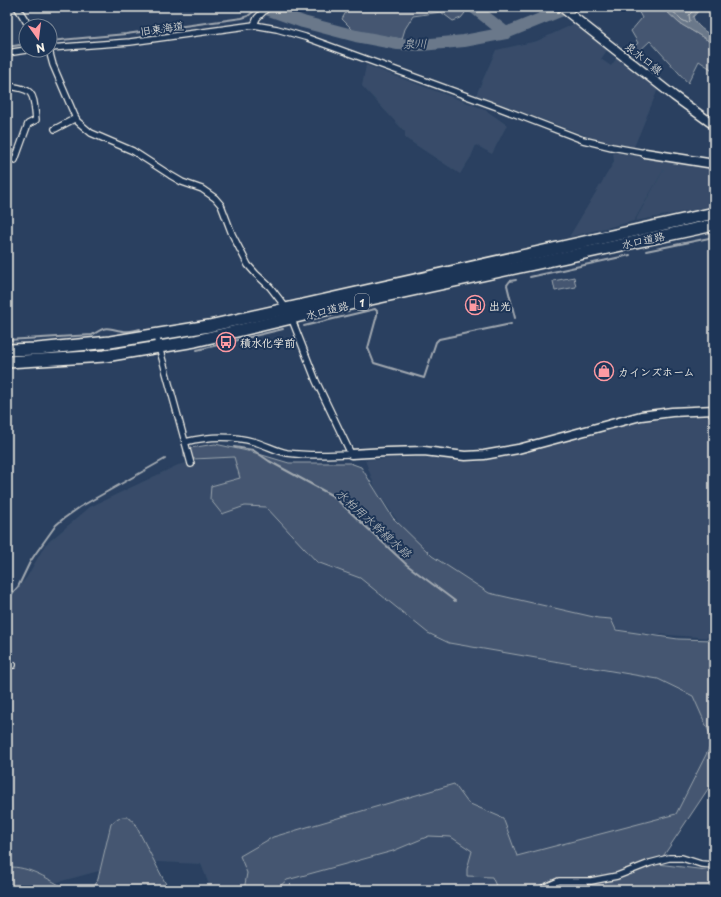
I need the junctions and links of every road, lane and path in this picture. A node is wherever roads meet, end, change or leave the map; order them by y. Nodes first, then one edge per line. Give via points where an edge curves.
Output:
1 (16, 7) edge
2 (268, 7) edge
3 (561, 7) edge
4 (24, 18) edge
5 (254, 25) junction
6 (58, 48) edge
7 (18, 51) edge
8 (7, 53) edge
9 (51, 58) edge
10 (7, 86) edge
11 (76, 118) junction
12 (714, 125) edge
13 (55, 128) dead end
14 (646, 153) joint
15 (15, 160) dead end
16 (714, 164) edge
17 (714, 213) edge
18 (714, 225) edge
19 (287, 308) junction
20 (291, 319) junction
21 (156, 336) junction
22 (159, 348) junction
23 (7, 350) edge
24 (7, 362) edge
25 (714, 410) edge
26 (185, 442) junction
27 (352, 454) junction
28 (191, 464) dead end
29 (714, 865) edge
30 (539, 890) edge

1 - 4 street
2 - 5 street
3 - 12 street, 泉水口線
5 - 6 street, 旧東海道 via 130,42
5 - 14 street, 旧東海道 via 305,37 584,140
7 - 8 street
9 - 11 street
10 - 15 street via 28,91 34,97 36,120 28,124
11 - 13 street
11 - 19 street via 80,125 91,133 134,151 182,182 202,189 212,196 221,205 248,265
14 - 16 street
17 - 19 highway, 水口道路 / 1
18 - 20 highway, 水口道路 / 1 via 371,299
19 - 20 street
19 - 21 highway, 水口道路 / 1
20 - 22 highway, 水口道路 / 1
20 - 27 street via 316,381
21 - 22 street
21 - 23 highway, 水口道路 / 1
22 - 24 highway, 水口道路 / 1 via 105,356
22 - 26 street
25 - 27 street via 642,416 518,449 484,455 465,456 424,451
26 - 27 street via 214,436 254,442 285,453
26 - 28 street
29 - 30 street via 669,858 617,876 591,881 559,881

